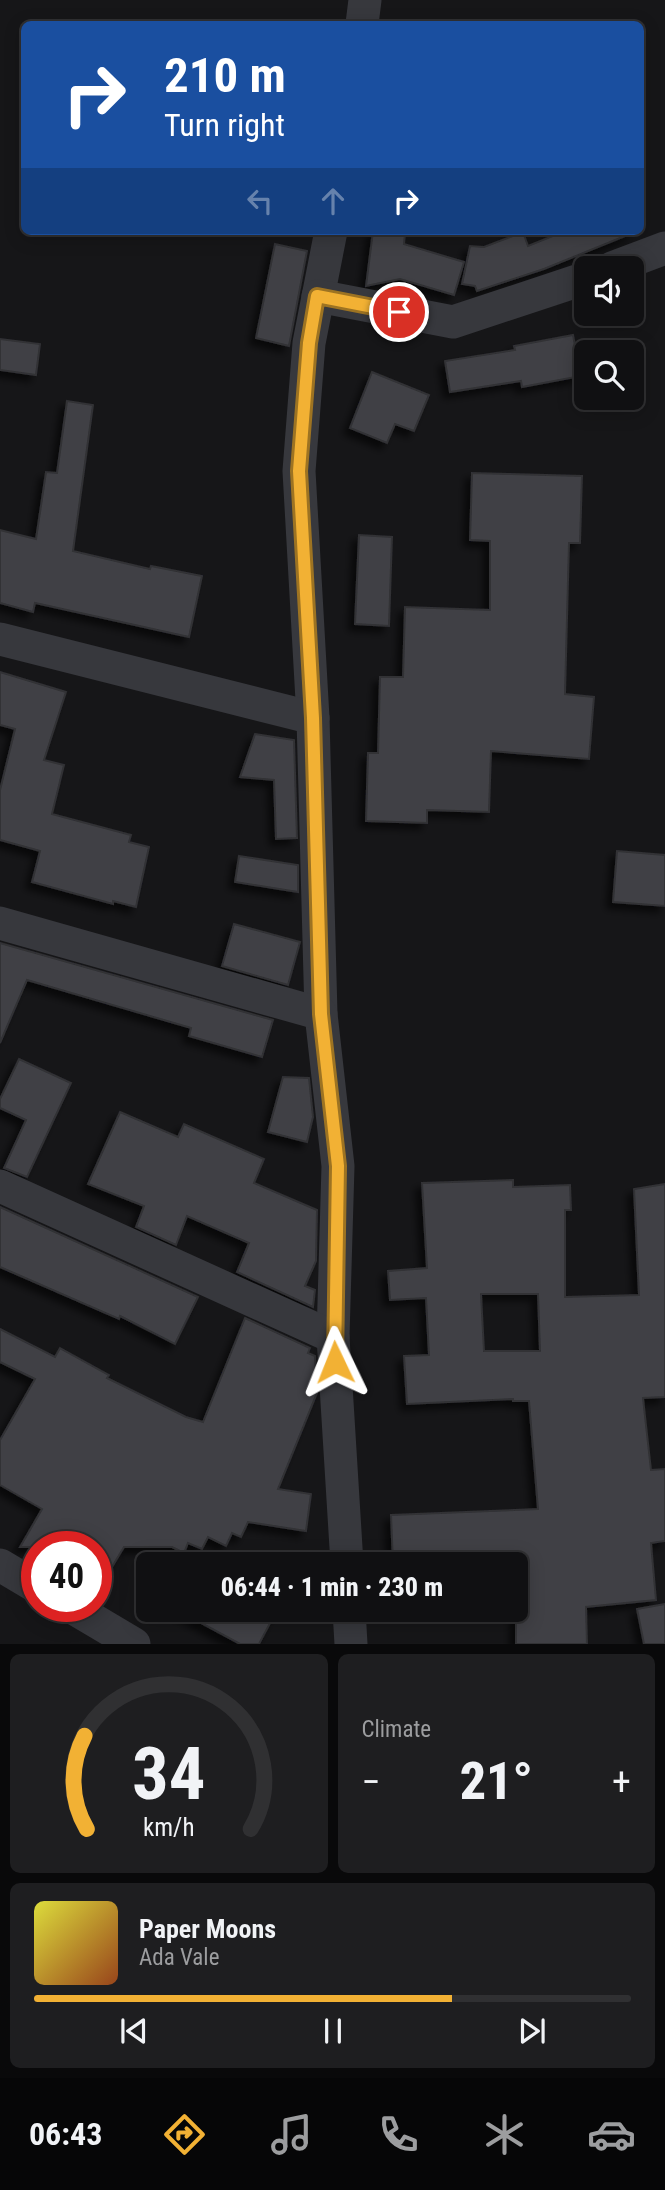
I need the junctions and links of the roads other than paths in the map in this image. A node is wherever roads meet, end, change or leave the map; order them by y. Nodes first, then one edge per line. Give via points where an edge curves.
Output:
1 (365, 0) edge
2 (362, 21) edge
3 (330, 235) edge
4 (665, 248) edge
5 (644, 256) edge
6 (574, 283) edge
7 (317, 296) junction
8 (0, 639) edge
9 (313, 718) junction
10 (0, 923) edge
11 (321, 1014) junction
12 (0, 1186) edge
13 (333, 1337) junction
14 (345, 1552) edge
15 (0, 1565) edge
16 (21, 1577) edge
17 (97, 1622) edge
18 (350, 1622) edge
19 (134, 1644) edge
20 (351, 1644) edge

1 - 2 street
3 - 7 street
4 - 5 street
6 - 7 street via 453,322
7 - 9 street via 299,471
8 - 9 street
9 - 11 street
10 - 11 street
11 - 13 street via 338,1166
12 - 13 street
13 - 14 street
15 - 16 street
17 - 19 street
18 - 20 street

